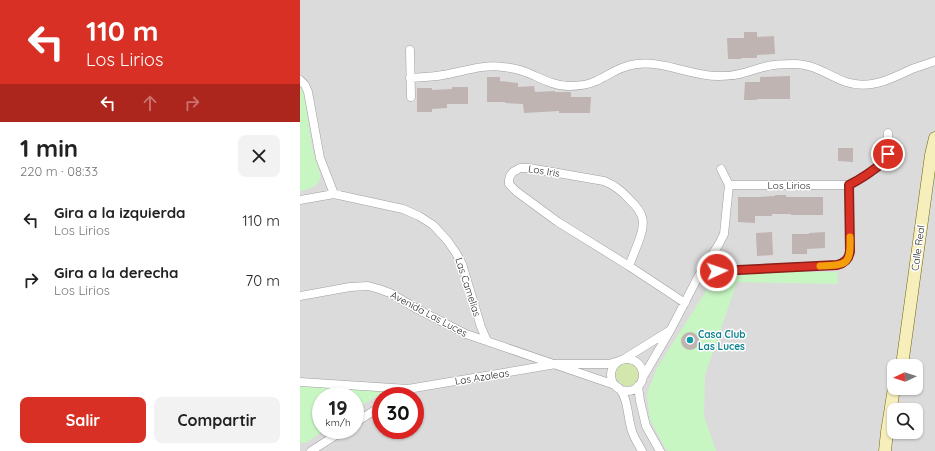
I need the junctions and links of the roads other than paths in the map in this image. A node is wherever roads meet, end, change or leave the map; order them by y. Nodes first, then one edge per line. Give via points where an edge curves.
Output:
1 (410, 50) dead end
2 (935, 61) edge
3 (926, 64) junction
4 (935, 66) edge
5 (410, 78) junction
6 (300, 80) edge
7 (411, 97) dead end
8 (888, 133) dead end
9 (935, 138) edge
10 (721, 169) dead end
11 (729, 184) junction
12 (849, 185) junction
13 (334, 194) junction
14 (300, 200) edge
15 (715, 251) junction
16 (629, 266) junction
17 (729, 270) junction
18 (698, 278) junction
19 (300, 296) edge
20 (685, 303) junction
21 (671, 329) junction
22 (486, 341) junction
23 (903, 359) edge
24 (622, 360) junction
25 (556, 364) junction
26 (643, 377) junction
27 (300, 382) edge
28 (617, 386) junction
29 (638, 386) junction
30 (377, 387) edge
31 (420, 387) edge
32 (893, 395) edge
33 (330, 439) edge
34 (890, 439) edge
35 (894, 439) edge
36 (311, 451) edge
37 (642, 451) edge
38 (660, 451) edge
39 (885, 451) edge
40 (888, 451) edge
41 (892, 451) edge

1 - 5 street
2 - 3 street
3 - 4 street
3 - 5 street via 883,82 862,85 844,81 817,68 797,64 770,65 739,74 718,76 639,64 620,68 589,84 570,86 552,83 526,72 502,66 474,68 441,76
5 - 7 street
6 - 13 street via 308,92 320,158
8 - 12 street, Los Lirios via 886,160
9 - 23 main road, Calle Real
10 - 11 street
11 - 12 street, Los Lirios
11 - 15 street via 724,234
12 - 17 street via 850,251 842,264
13 - 14 street, Las Camelias
13 - 22 street, Las Camelias via 403,209 432,225 447,240 462,264
15 - 17 street via 717,264
15 - 18 street
16 - 16 street, Los Iris via 642,232 643,222 636,205 622,192 604,181 529,168 520,168 513,172 508,180 517,192 558,222
16 - 20 street, Los Iris
17 - 18 street via 717,271
18 - 20 street
19 - 22 street, Avenida Las Luces via 368,286 390,293 466,334
20 - 21 street
21 - 24 street
21 - 26 street
22 - 25 street, Avenida Las Luces
24 - 25 street, Avenida Las Luces via 609,364
24 - 26 street via 629,359 638,363
24 - 28 street via 615,364 611,374
25 - 28 street, Avenida Las Luces
25 - 31 street, Las Azaleas
26 - 29 street
27 - 30 street, Las Azaleas
28 - 29 street via 624,390
28 - 37 street via 625,398 632,431
29 - 38 street via 646,426
32 - 39 main road
33 - 36 street
34 - 40 main road
35 - 41 main road

